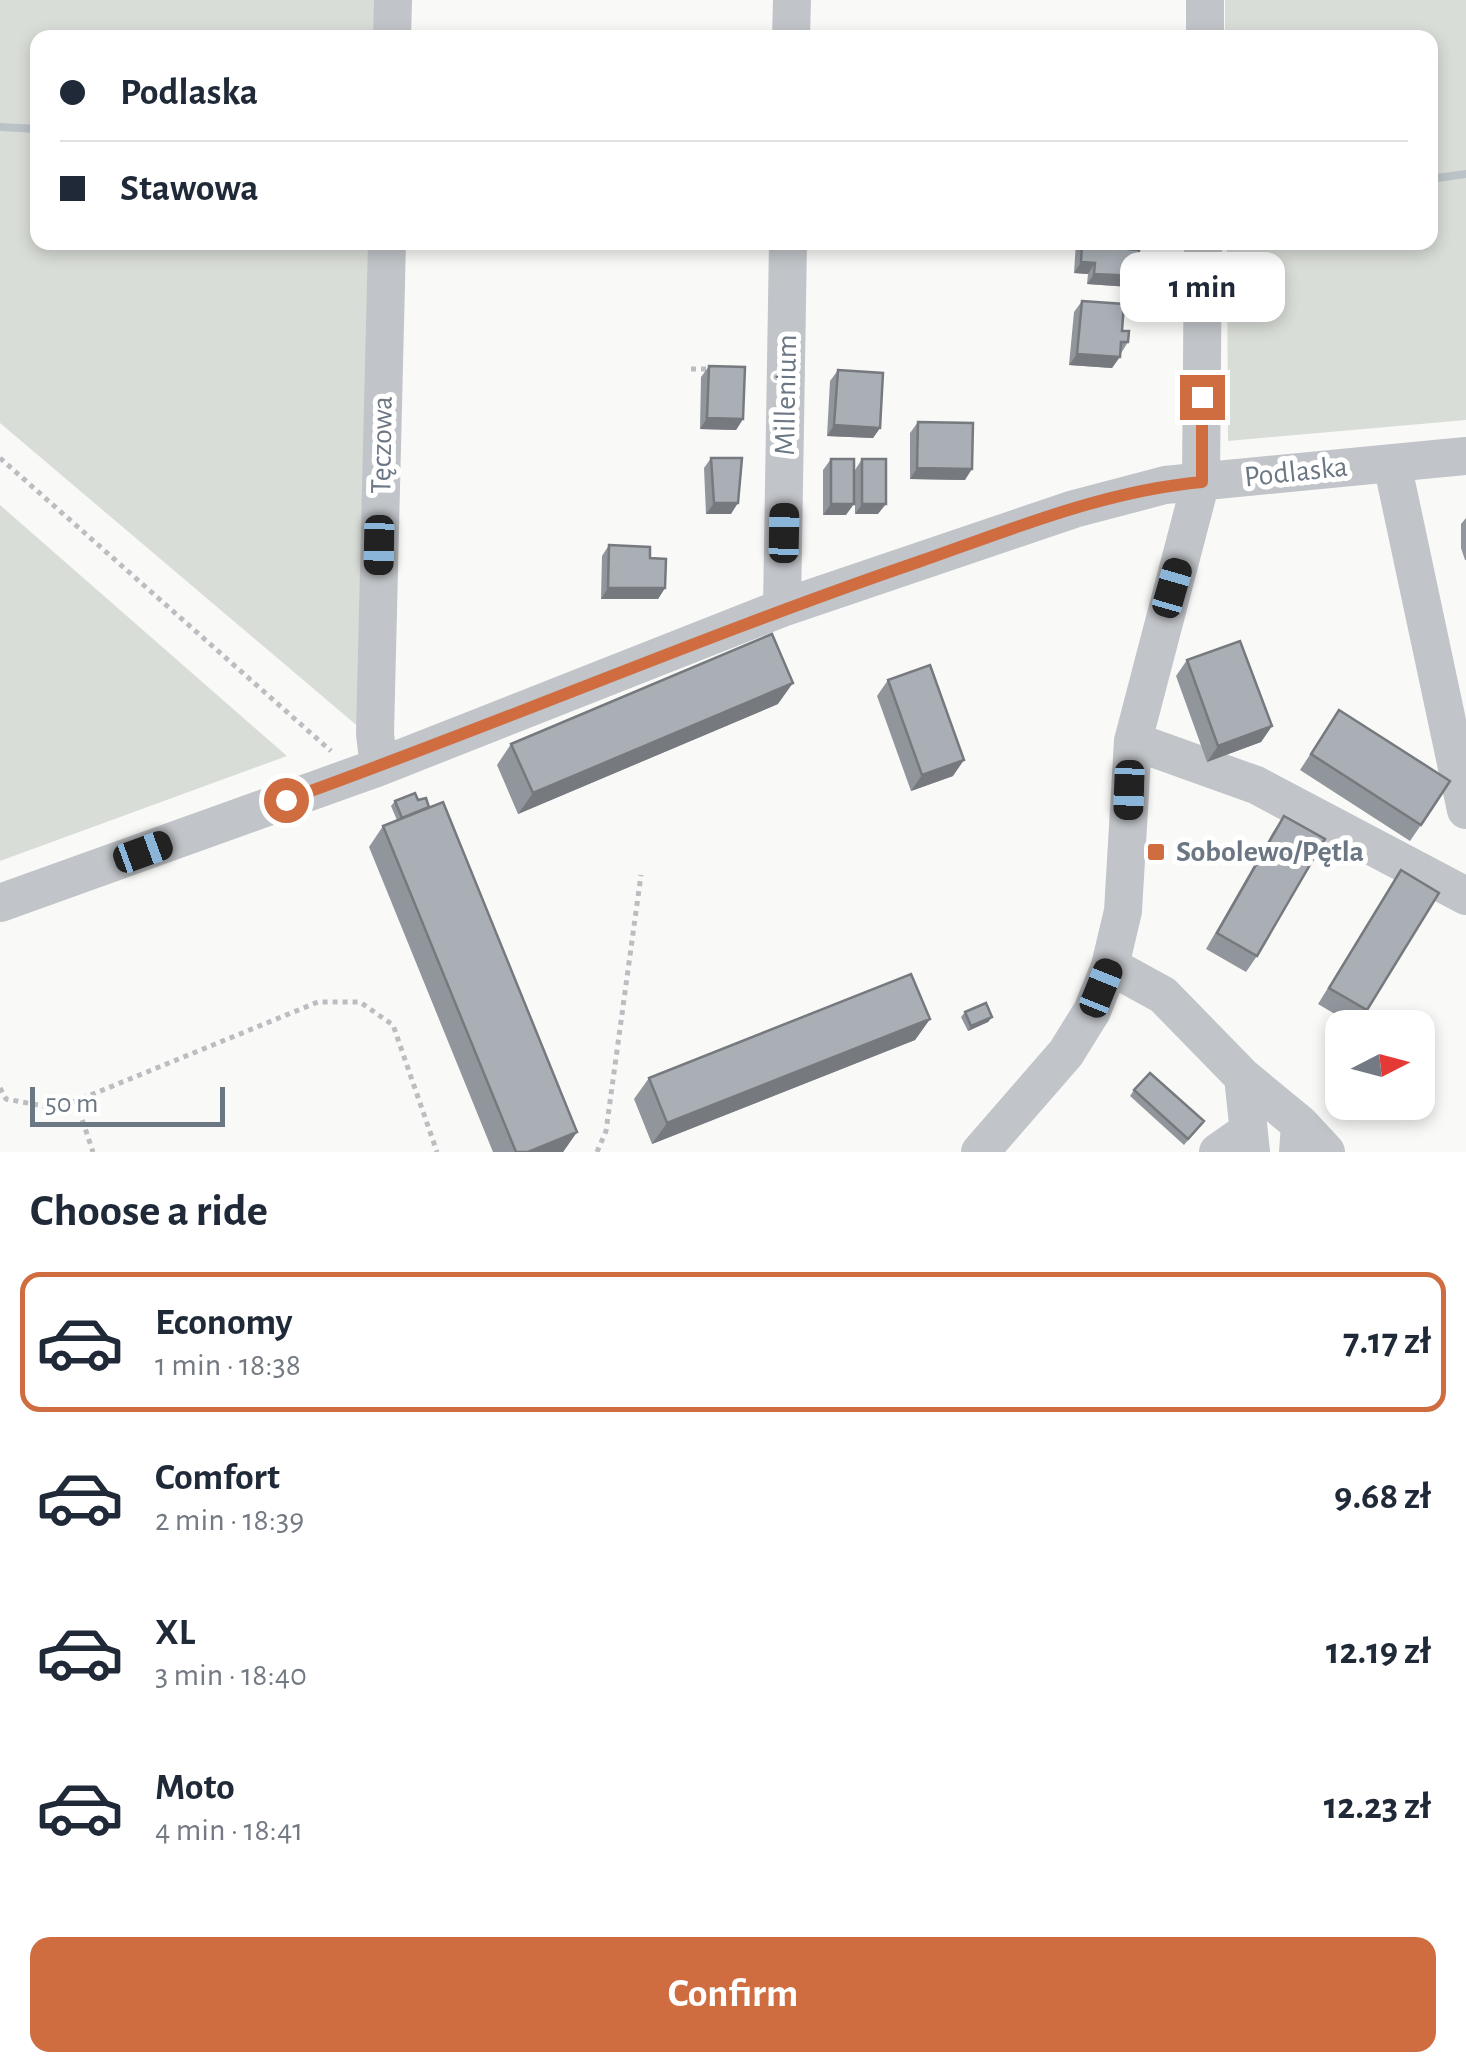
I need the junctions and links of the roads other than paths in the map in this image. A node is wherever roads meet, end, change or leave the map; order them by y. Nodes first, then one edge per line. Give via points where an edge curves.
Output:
1 (393, 0) edge
2 (792, 0) edge
3 (1205, 0) edge
4 (392, 30) edge
5 (791, 30) edge
6 (1205, 30) edge
7 (387, 250) edge
8 (788, 250) edge
9 (1203, 250) edge
10 (1466, 456) edge
11 (1392, 463) junction
12 (1202, 482) junction
13 (782, 608) junction
14 (1133, 742) junction
15 (368, 771) junction
16 (1466, 810) edge
17 (1466, 896) edge
18 (0, 903) edge
19 (1110, 966) junction
20 (1244, 1077) junction
21 (1298, 1138) edge
22 (1239, 1145) edge
23 (980, 1152) edge
24 (1326, 1152) edge

1 - 4 street
2 - 5 street
3 - 6 street
7 - 15 street, Tęczowa via 375,734
8 - 13 street, Millenium
9 - 12 street
10 - 11 street, Podlaska
11 - 12 street, Podlaska
11 - 16 street
12 - 13 street, Podlaska via 1074,509
12 - 14 street
13 - 15 street, Podlaska
14 - 17 street via 1256,785
14 - 19 street via 1123,912
15 - 18 street, Podlaska
19 - 20 street via 1163,995
19 - 23 street via 1066,1053
20 - 21 street
20 - 22 street
21 - 24 street

